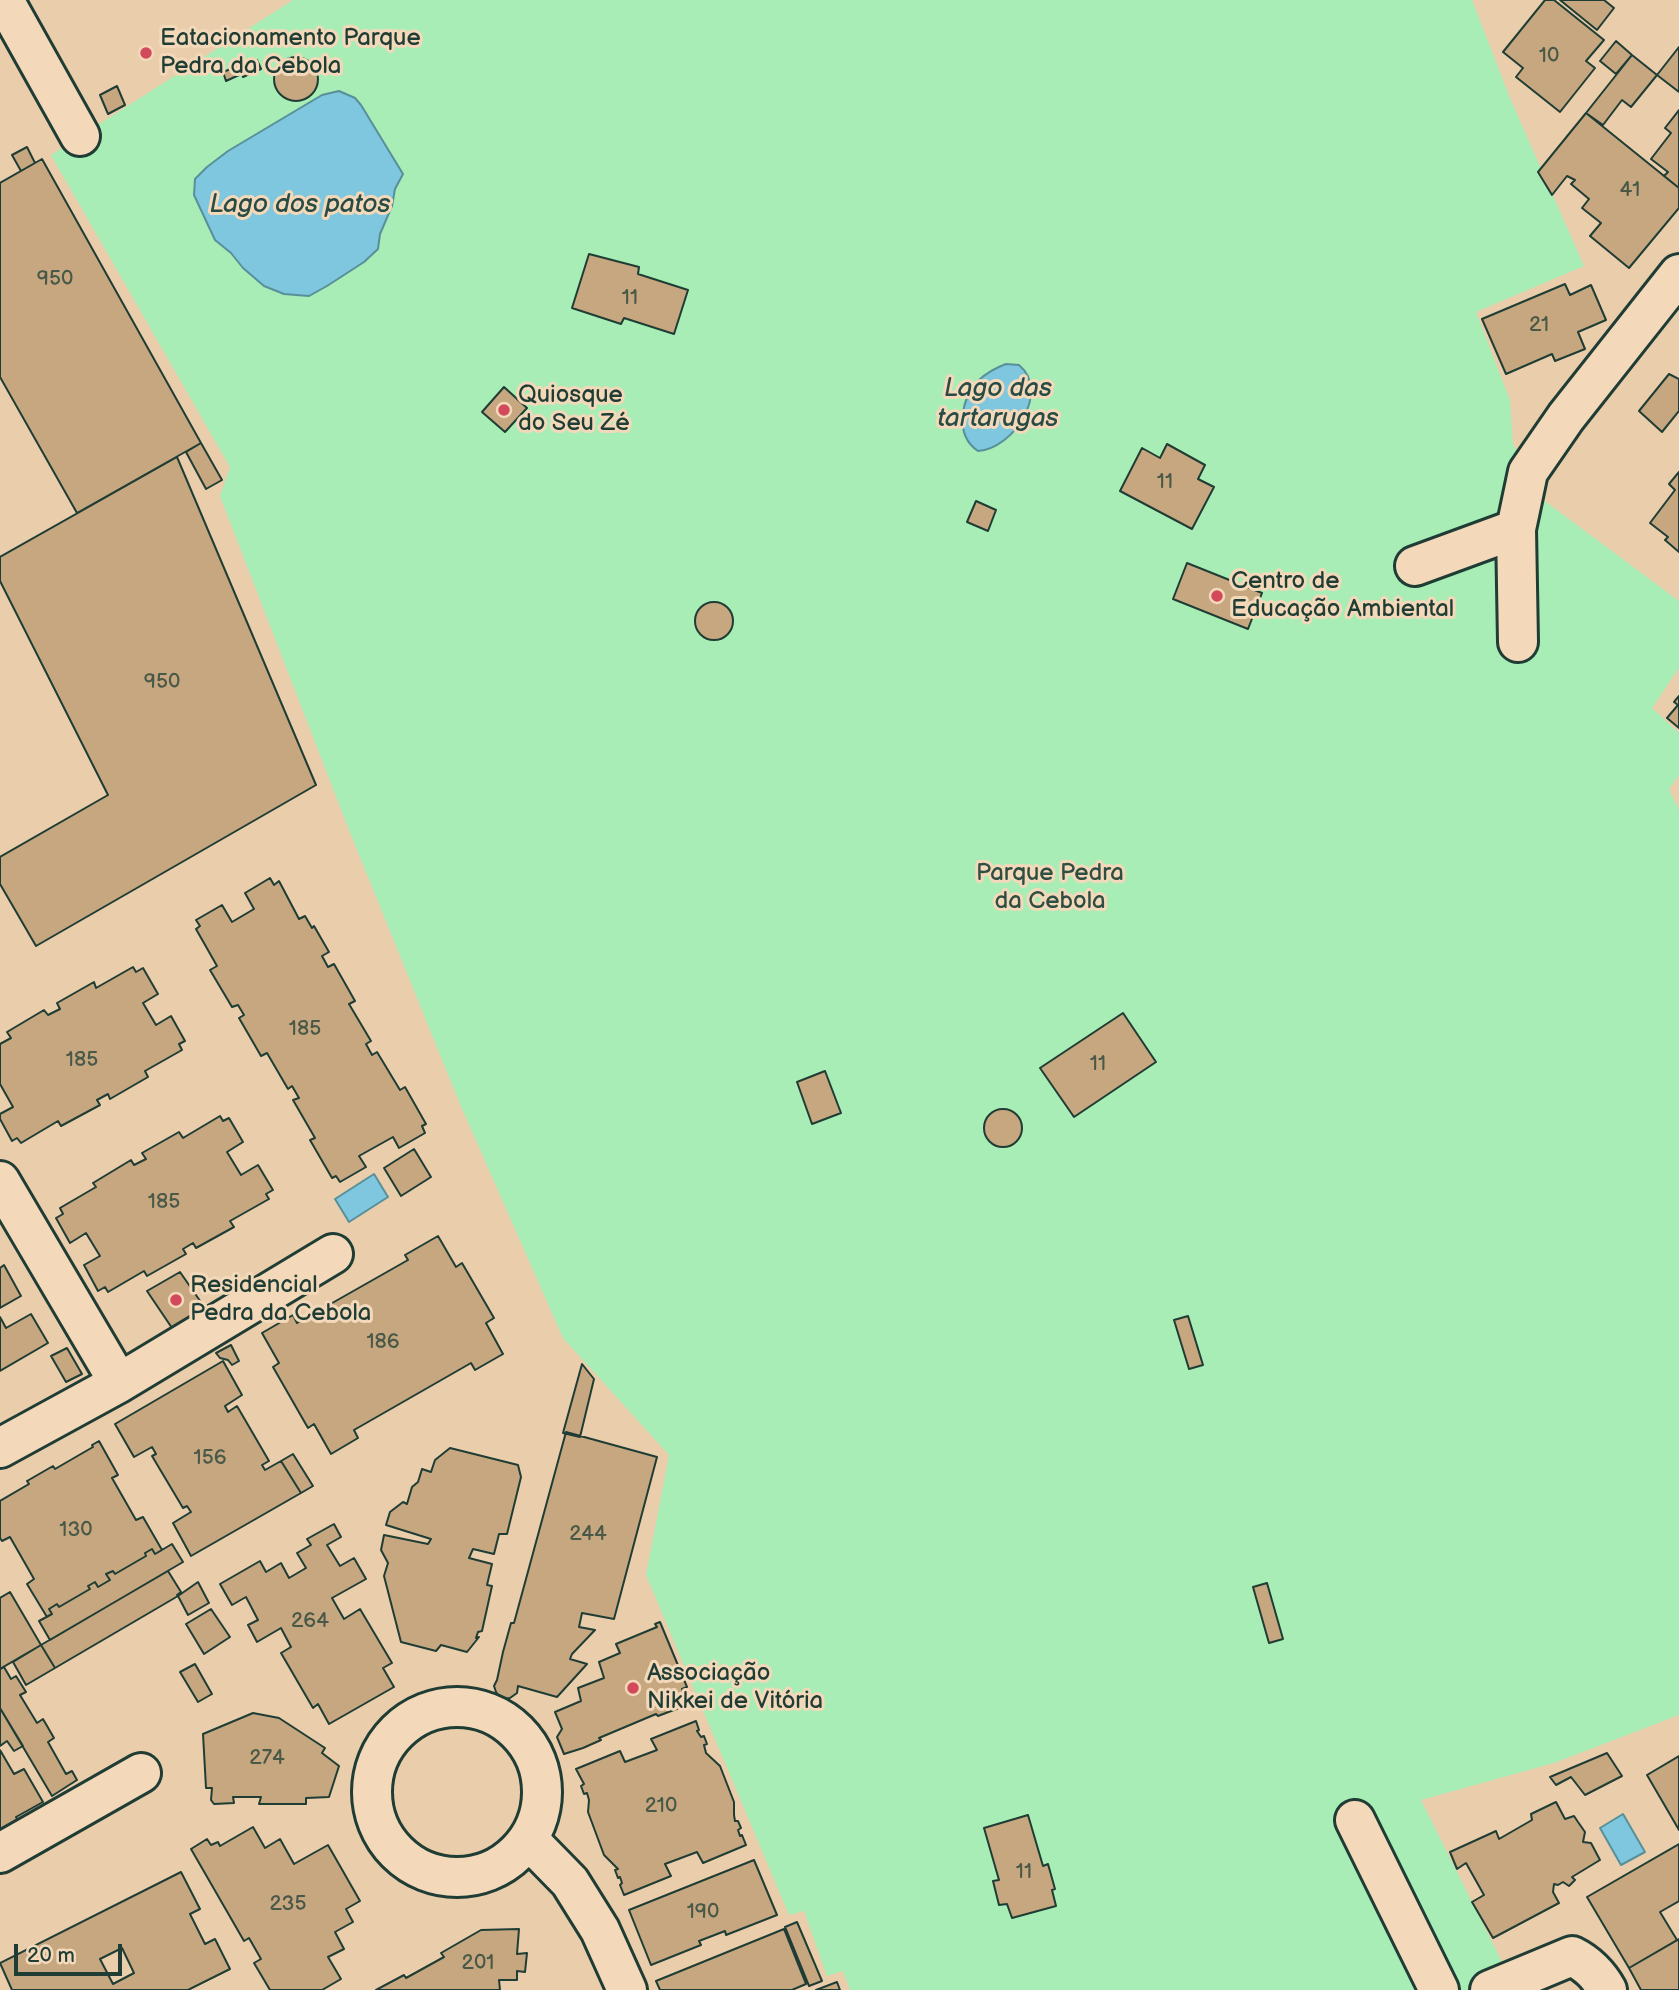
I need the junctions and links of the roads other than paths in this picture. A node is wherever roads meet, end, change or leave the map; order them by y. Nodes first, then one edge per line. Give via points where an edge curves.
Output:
1 (4, 0) edge
2 (80, 136) dead end
3 (1679, 274) edge
4 (1516, 529) junction
5 (1415, 565) dead end
6 (1518, 642) dead end
7 (0, 1181) edge
8 (333, 1254) dead end
9 (119, 1383) junction
10 (0, 1447) edge
11 (141, 1773) dead end
12 (1355, 1820) dead end
13 (528, 1839) junction
14 (0, 1853) edge
15 (627, 1990) edge
16 (1439, 1990) edge
17 (1490, 1990) edge
18 (1607, 1990) edge

1 - 2 street
3 - 4 street via 1528,472
4 - 5 street
4 - 6 street
7 - 9 street
8 - 9 street
9 - 10 street
11 - 14 street
12 - 16 street
13 - 13 street via 540,1811 542,1787 536,1759 513,1727 479,1709 449,1706 417,1714 387,1740 373,1770 371,1801 383,1836 405,1860 425,1872 453,1878 479,1875 510,1859
13 - 15 street via 570,1882 600,1930
17 - 18 street via 1572,1956 1586,1963

